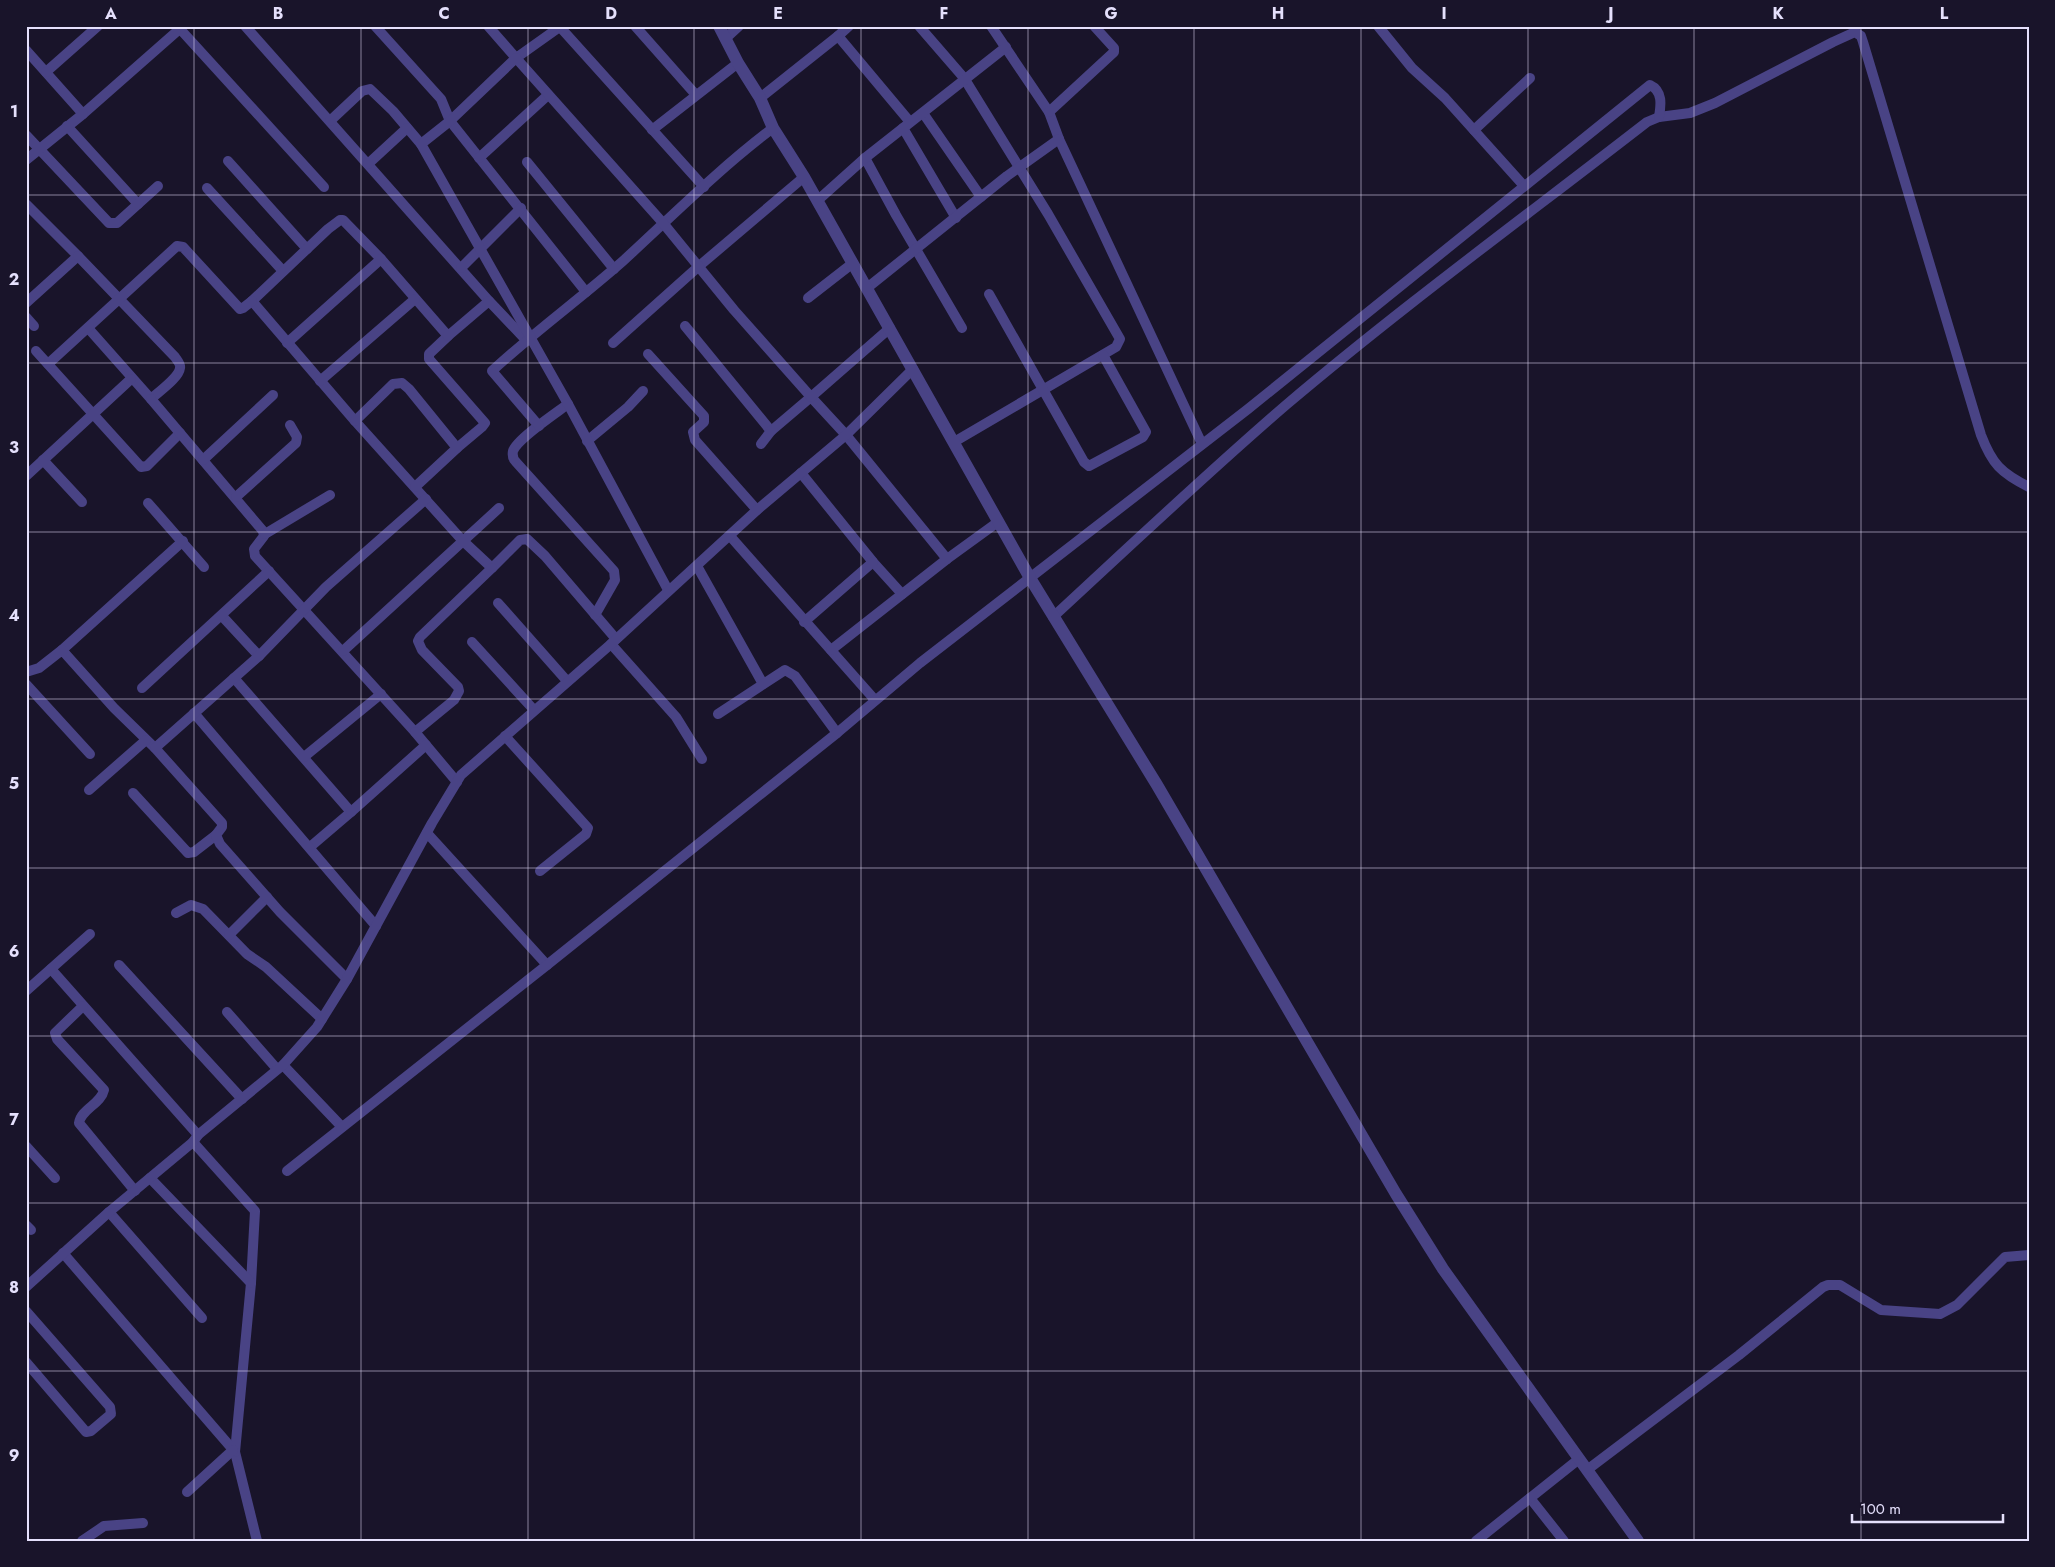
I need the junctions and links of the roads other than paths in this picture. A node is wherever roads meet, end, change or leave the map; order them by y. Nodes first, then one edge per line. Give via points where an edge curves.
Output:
1 (98, 26) edge
2 (244, 26) edge
3 (375, 26) edge
4 (488, 26) edge
5 (635, 26) edge
6 (719, 26) edge
7 (739, 26) edge
8 (849, 26) edge
9 (919, 26) edge
10 (990, 26) edge
11 (1094, 26) edge
12 (1378, 26) edge
13 (561, 27) edge
14 (182, 28) edge
15 (838, 36) junction
16 (726, 38) junction
17 (1006, 47) junction
18 (26, 50) edge
19 (516, 58) junction
20 (738, 63) junction
21 (46, 72) junction
22 (964, 78) junction
23 (1530, 78) dead end
24 (548, 94) junction
25 (696, 94) junction
26 (760, 98) junction
27 (923, 112) junction
28 (1048, 112) junction
29 (82, 114) junction
30 (1659, 117) junction
31 (330, 120) junction
32 (450, 121) junction
33 (906, 125) junction
34 (67, 126) junction
35 (408, 128) junction
36 (773, 128) junction
37 (652, 130) junction
38 (1474, 130) junction
39 (26, 135) edge
40 (1059, 138) junction
41 (421, 144) junction
42 (40, 149) junction
43 (479, 158) junction
44 (865, 158) junction
45 (26, 160) edge
46 (228, 162) dead end
47 (526, 162) dead end
48 (368, 164) junction
49 (1019, 167) junction
50 (804, 177) junction
51 (158, 186) dead end
52 (704, 186) junction
53 (1524, 186) junction
54 (324, 187) dead end
55 (207, 188) dead end
56 (981, 197) junction
57 (817, 201) junction
58 (26, 204) edge
59 (138, 204) junction
60 (520, 208) junction
61 (956, 218) junction
62 (663, 223) junction
63 (308, 249) junction
64 (482, 249) junction
65 (916, 249) junction
66 (78, 256) junction
67 (380, 260) junction
68 (853, 263) junction
69 (698, 266) junction
70 (460, 268) junction
71 (614, 269) junction
72 (283, 271) junction
73 (867, 288) junction
74 (586, 292) junction
75 (989, 294) dead end
76 (808, 298) dead end
77 (120, 299) junction
78 (415, 299) junction
79 (252, 301) junction
80 (489, 301) junction
81 (26, 303) edge
82 (26, 316) edge
83 (34, 326) dead end
84 (684, 326) dead end
85 (88, 328) junction
86 (890, 328) junction
87 (962, 328) dead end
88 (448, 336) junction
89 (528, 338) junction
90 (287, 343) junction
91 (613, 343) dead end
92 (36, 351) dead end
93 (648, 354) dead end
94 (1104, 354) junction
95 (48, 364) junction
96 (913, 369) junction
97 (132, 379) junction
98 (320, 381) junction
99 (1044, 389) junction
100 (643, 391) dead end
101 (273, 395) dead end
102 (811, 397) junction
103 (151, 399) junction
104 (568, 404) junction
105 (94, 414) junction
106 (356, 421) junction
107 (290, 425) dead end
108 (539, 426) junction
109 (771, 431) junction
110 (180, 433) junction
111 (846, 435) junction
112 (587, 441) junction
113 (954, 442) junction
114 (761, 444) dead end
115 (1202, 444) junction
116 (457, 448) junction
117 (43, 460) junction
118 (203, 460) junction
119 (801, 473) junction
120 (26, 476) edge
121 (415, 487) junction
122 (2029, 487) edge
123 (330, 495) dead end
124 (236, 497) junction
125 (426, 499) junction
126 (82, 502) dead end
127 (148, 503) dead end
128 (499, 508) dead end
129 (758, 510) junction
130 (998, 522) junction
131 (264, 534) junction
132 (730, 536) junction
133 (462, 540) junction
134 (183, 541) junction
135 (947, 559) junction
136 (873, 562) junction
137 (204, 566) dead end
138 (697, 566) junction
139 (492, 568) junction
140 (269, 572) junction
141 (1030, 578) junction
142 (668, 590) junction
143 (902, 594) junction
144 (498, 603) dead end
145 (305, 609) junction
146 (595, 615) junction
147 (222, 616) junction
148 (1054, 616) junction
149 (804, 622) junction
150 (614, 641) junction
151 (472, 642) dead end
152 (62, 650) junction
153 (831, 650) junction
154 (343, 651) junction
155 (259, 656) junction
156 (26, 672) edge
157 (234, 678) junction
158 (567, 681) junction
159 (26, 684) edge
160 (763, 684) junction
161 (142, 688) dead end
162 (381, 694) junction
163 (875, 700) junction
164 (534, 710) junction
165 (194, 713) junction
166 (718, 714) dead end
167 (415, 732) junction
168 (836, 732) junction
169 (505, 736) junction
170 (146, 740) junction
171 (426, 745) junction
172 (154, 748) junction
173 (90, 754) dead end
174 (304, 757) junction
175 (702, 759) dead end
176 (457, 782) junction
177 (89, 790) dead end
178 (133, 794) dead end
179 (351, 812) junction
180 (428, 833) junction
181 (216, 835) junction
182 (310, 847) junction
183 (540, 871) dead end
184 (267, 897) junction
185 (176, 913) dead end
186 (376, 926) junction
187 (90, 934) dead end
188 (229, 935) junction
189 (119, 965) dead end
190 (547, 965) junction
191 (51, 969) junction
192 (347, 979) junction
193 (26, 990) edge
194 (83, 1006) junction
195 (227, 1012) dead end
196 (322, 1019) junction
197 (280, 1067) junction
198 (242, 1099) junction
199 (342, 1127) junction
200 (196, 1138) junction
201 (26, 1146) edge
202 (287, 1171) dead end
203 (55, 1178) dead end
204 (150, 1178) junction
205 (135, 1191) junction
206 (110, 1212) junction
207 (63, 1253) junction
208 (2029, 1255) edge
209 (251, 1283) junction
210 (26, 1287) edge
211 (26, 1311) edge
212 (202, 1318) dead end
213 (26, 1362) edge
214 (234, 1451) junction
215 (1579, 1459) junction
216 (1587, 1470) junction
217 (187, 1492) dead end
218 (1530, 1498) junction
219 (144, 1523) dead end
220 (82, 1541) edge
221 (257, 1541) edge
222 (1476, 1541) edge
223 (1564, 1541) edge
224 (1638, 1541) edge

1 - 21 street
2 - 31 street
3 - 32 street via 441,99
4 - 19 street
5 - 25 street
6 - 16 street
7 - 16 street
8 - 15 street
9 - 22 street
10 - 17 street
11 - 28 street via 1114,52
12 - 38 street via 1412,68 1432,84
13 - 19 street
13 - 37 street
14 - 29 street
14 - 54 street
15 - 26 street
15 - 33 street
16 - 20 street
17 - 22 street
17 - 28 street
18 - 21 street
19 - 24 street
19 - 32 street
20 - 25 street
20 - 26 street
21 - 29 street
22 - 27 street
22 - 49 street
23 - 38 street
24 - 43 street
24 - 62 street
25 - 37 street
26 - 36 street
27 - 33 street
27 - 56 street
28 - 40 street
29 - 34 street
30 - 53 street via 1660,96 1650,85
30 - 122 street via 1683,115 1715,104 1833,42 1858,33 1916,214 1981,435 1994,463 2011,478
30 - 148 street via 1647,122 1456,268 1288,404
31 - 35 street via 362,91 370,88
31 - 48 street
32 - 41 street
32 - 43 street
33 - 44 street
33 - 61 street
34 - 42 street
34 - 59 street
35 - 41 street
35 - 48 street
36 - 50 street
36 - 52 street
37 - 52 street
38 - 53 street
39 - 42 street
40 - 49 street
40 - 115 street
41 - 64 street
42 - 45 street
42 - 59 street via 109,223 117,223
43 - 60 street
44 - 57 street
44 - 65 street
46 - 63 street
47 - 71 street
48 - 70 street
49 - 56 street
49 - 94 street via 1120,339 1119,345
50 - 57 street
50 - 69 street
51 - 59 street
52 - 62 street
53 - 115 street
55 - 72 street
56 - 61 street
57 - 68 street
58 - 66 street
60 - 64 street
60 - 74 street
61 - 65 street
62 - 69 street
62 - 71 street
63 - 67 street via 336,222 343,220
63 - 72 street
64 - 70 street
64 - 89 street
65 - 73 street
65 - 87 street
66 - 77 street
66 - 81 street
67 - 78 street
67 - 90 street
68 - 73 street
68 - 76 street
69 - 91 street
69 - 102 street
70 - 80 street
71 - 74 street
72 - 79 street
73 - 86 street
74 - 89 street
75 - 99 street
77 - 79 street via 180,245 240,309
77 - 85 street
77 - 103 street via 180,364 176,377
78 - 88 street
78 - 98 street
79 - 90 street
80 - 88 street
80 - 89 street
82 - 83 street
84 - 109 street
85 - 95 street
85 - 97 street
86 - 96 street
86 - 102 street
88 - 116 street via 429,354 429,359 484,423
89 - 104 street
89 - 108 street via 492,371
90 - 98 street
92 - 95 street
93 - 129 street via 704,416 704,422 693,432 694,440
94 - 99 street
94 - 99 street via 1145,428 1143,437 1088,466
95 - 105 street
96 - 111 street
96 - 113 street
97 - 103 street
97 - 105 street
98 - 106 street
99 - 113 street
100 - 112 street
101 - 118 street
102 - 109 street
102 - 111 street
103 - 110 street
104 - 108 street
104 - 112 street
105 - 110 street via 141,467 147,466
105 - 117 street
106 - 116 street via 394,384 402,383
106 - 121 street
107 - 124 street via 298,436 296,443
108 - 146 street via 514,449 513,458 614,572 615,580
109 - 114 street
110 - 118 street
111 - 119 street
111 - 135 street
112 - 142 street
113 - 130 street
115 - 141 street
116 - 121 street
117 - 120 street
117 - 126 street
118 - 124 street
119 - 129 street
119 - 136 street
121 - 125 street
123 - 131 street
124 - 131 street
125 - 133 street
125 - 145 street
127 - 134 street
128 - 133 street
129 - 132 street
130 - 135 street
130 - 141 street
131 - 140 street via 253,552
132 - 138 street
132 - 149 street
133 - 139 street
133 - 154 street
134 - 137 street
134 - 152 street
135 - 143 street
136 - 143 street
136 - 149 street
138 - 142 street
138 - 160 street
139 - 146 street via 520,540 528,539
139 - 167 street via 418,640 422,650 459,691 454,700
140 - 145 street
140 - 147 street
141 - 148 street
141 - 163 street
142 - 150 street
143 - 153 street
144 - 158 street
145 - 154 street
145 - 155 street
146 - 150 street
147 - 155 street
147 - 161 street
148 - 215 street via 1426,1243
149 - 153 street
150 - 158 street
150 - 175 street via 676,717
151 - 164 street
152 - 156 street via 39,668
152 - 170 street
153 - 163 street
154 - 162 street
155 - 157 street
157 - 165 street
157 - 174 street
158 - 164 street
159 - 173 street
160 - 166 street
160 - 168 street via 782,671 790,672
162 - 167 street
162 - 174 street
163 - 168 street
164 - 169 street
165 - 172 street
165 - 182 street
167 - 171 street
168 - 190 street
169 - 176 street
169 - 183 street via 588,828 586,834
170 - 172 street
170 - 177 street
171 - 176 street
171 - 179 street
172 - 181 street via 222,823
174 - 179 street
176 - 180 street
178 - 181 street via 188,853
179 - 182 street
180 - 186 street
180 - 190 street
181 - 184 street via 220,844
182 - 186 street
184 - 188 street
184 - 192 street
185 - 188 street via 196,905
186 - 192 street
187 - 191 street
188 - 196 street
189 - 198 street
190 - 199 street
191 - 193 street
191 - 194 street
192 - 196 street
194 - 200 street
194 - 205 street via 55,1033 104,1090 79,1123
195 - 197 street
196 - 197 street via 307,1040
197 - 198 street
197 - 199 street
198 - 200 street
199 - 202 street
200 - 204 street
200 - 209 street via 255,1211
201 - 203 street
204 - 205 street
204 - 209 street
205 - 206 street
206 - 207 street
206 - 212 street
207 - 210 street
207 - 214 street
208 - 216 street via 2005,1257 1957,1305 1940,1314 1881,1310 1840,1285 1823,1287
209 - 214 street
211 - 213 street via 110,1407 111,1414 86,1432
214 - 217 street
214 - 221 street
215 - 216 street
215 - 218 street
216 - 224 street
218 - 222 street
218 - 223 street
219 - 220 street via 104,1526

